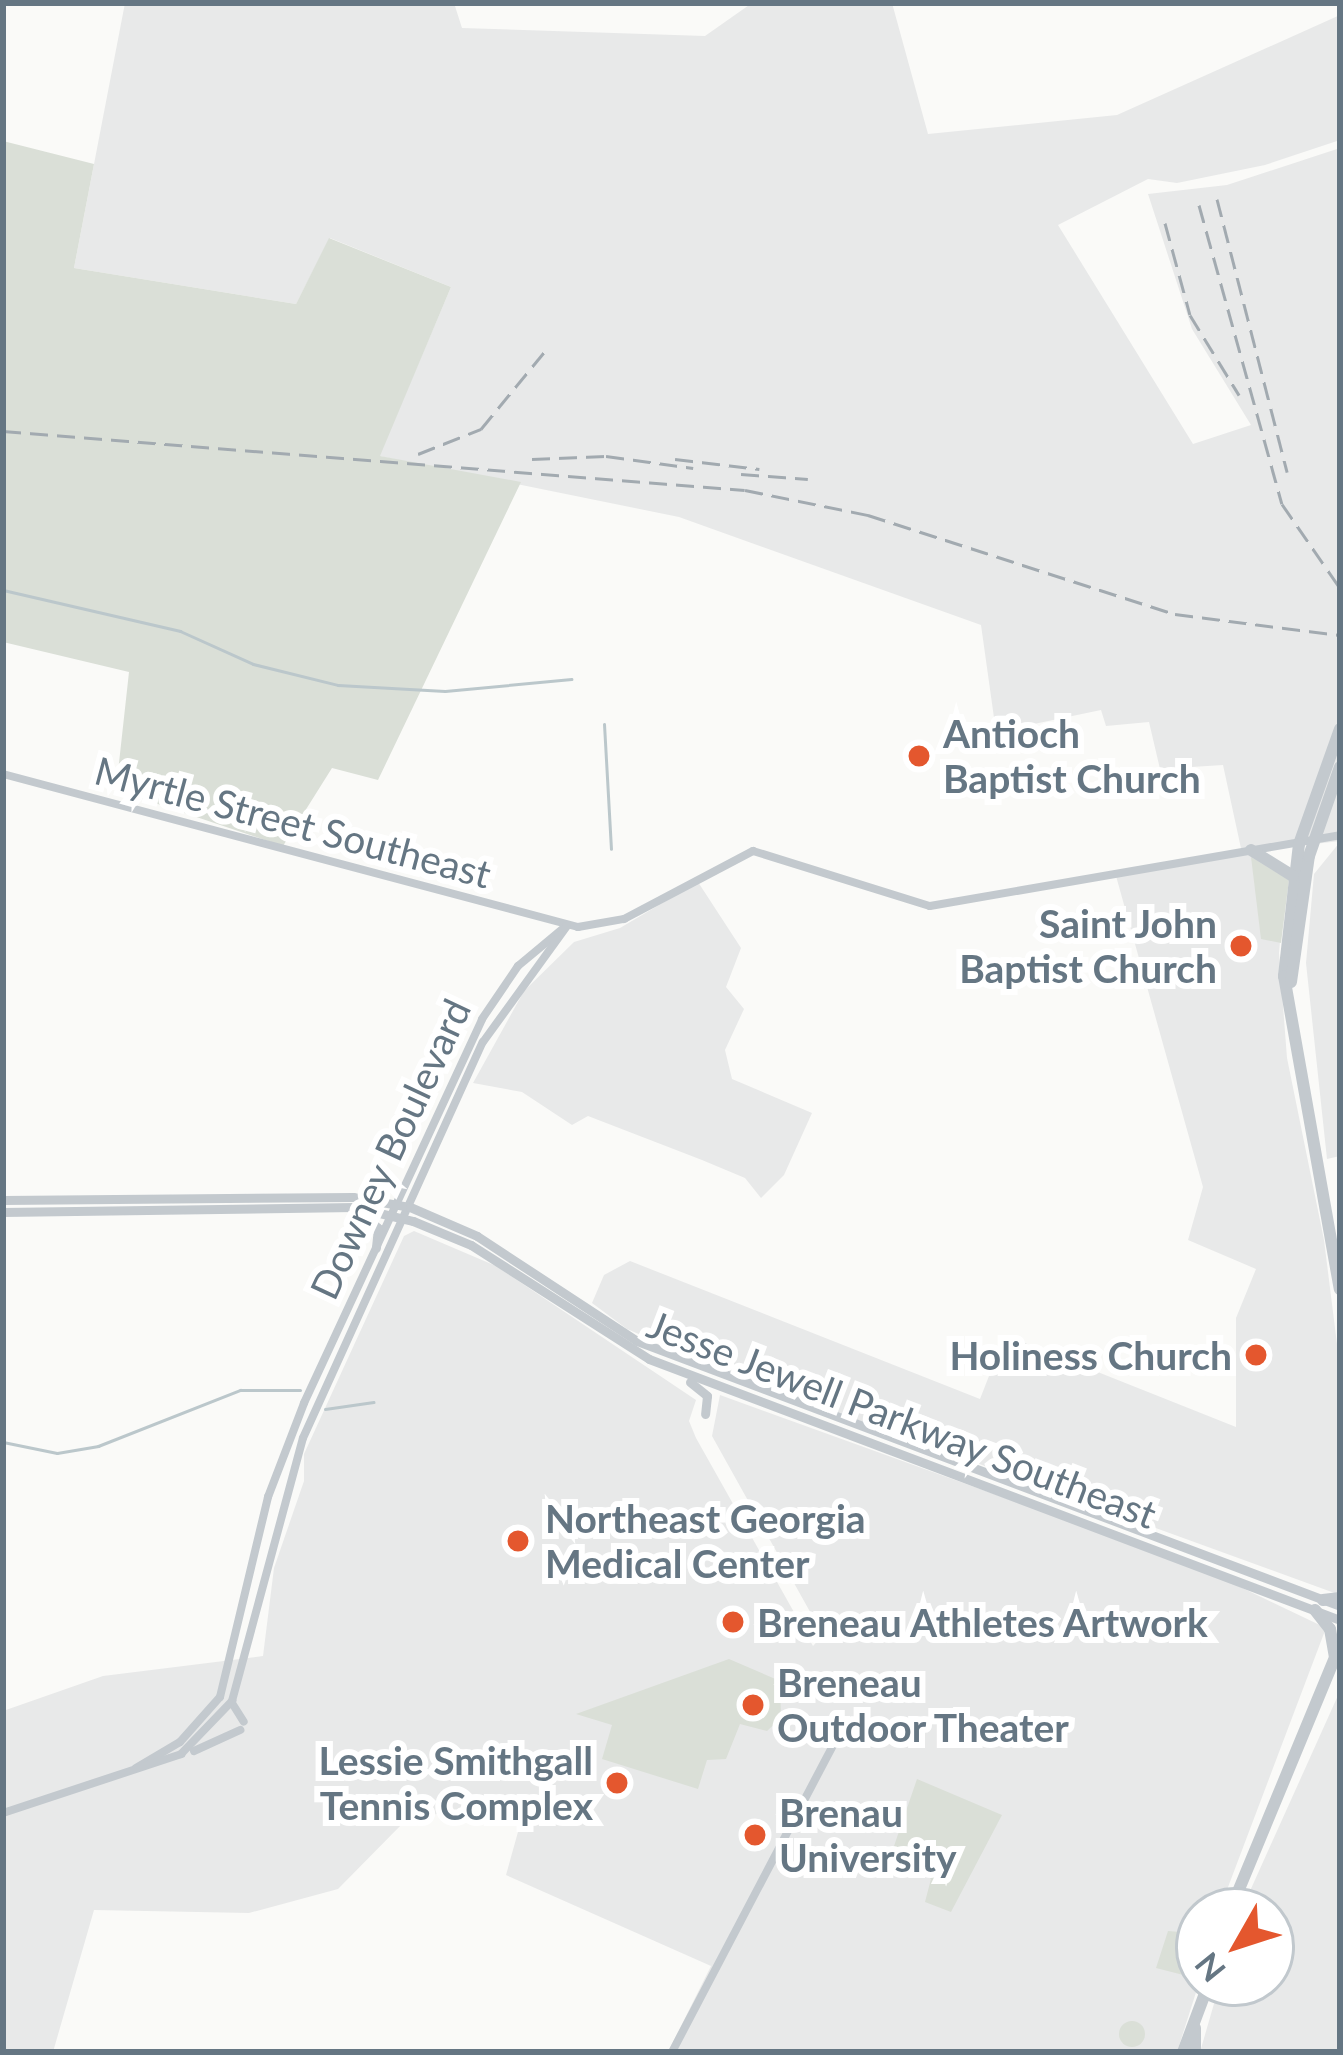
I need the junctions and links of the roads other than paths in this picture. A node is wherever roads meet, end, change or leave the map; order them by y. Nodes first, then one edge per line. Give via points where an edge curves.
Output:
1 (1340, 729) edge
2 (1340, 766) edge
3 (3, 774) edge
4 (1340, 835) edge
5 (1316, 840) junction
6 (1299, 844) junction
7 (1251, 850) junction
8 (1293, 876) junction
9 (567, 926) junction
10 (1291, 982) junction
11 (3, 1200) edge
12 (397, 1203) junction
13 (354, 1207) junction
14 (410, 1207) junction
15 (3, 1212) edge
16 (398, 1217) junction
17 (376, 1248) junction
18 (1340, 1289) edge
19 (649, 1360) junction
20 (705, 1414) dead end
21 (248, 1598) junction
22 (1340, 1602) edge
23 (1319, 1605) junction
24 (244, 1616) junction
25 (256, 1617) junction
26 (1340, 1620) edge
27 (252, 1637) junction
28 (1338, 1652) edge
29 (232, 1701) junction
30 (833, 1745) dead end
31 (181, 1754) junction
32 (135, 1769) junction
33 (3, 1813) edge
34 (1240, 1887) edge
35 (1201, 2007) edge
36 (1195, 2026) junction
37 (672, 2052) edge
38 (1183, 2052) edge
39 (1195, 2052) edge

1 - 6 highway
2 - 5 highway
3 - 9 main road, Myrtle Street Southeast
4 - 5 main road
5 - 6 main road
5 - 10 highway
6 - 7 main road
6 - 8 highway
7 - 8 highway
7 - 9 main road via 930,906 753,850 617,922
8 - 10 highway via 1284,976
9 - 12 main road, Downey Boulevard via 518,966 493,1000
9 - 14 main road, Downey Boulevard via 564,941 492,1026
10 - 18 highway via 1297,1063
11 - 12 main road, Jesse Jewell Parkway Southeast via 353,1196
12 - 14 main road, Jesse Jewell Parkway Southeast
12 - 16 main road, Downey Boulevard
13 - 15 main road, Jesse Jewell Parkway Southeast
13 - 16 main road, Jesse Jewell Parkway Southeast
13 - 17 main road via 378,1228
14 - 16 main road, Downey Boulevard
14 - 23 main road, Jesse Jewell Parkway Southeast via 477,1236 637,1341
16 - 17 main road, Downey Boulevard
16 - 19 main road, Jesse Jewell Parkway Southeast via 471,1245
16 - 25 main road, Downey Boulevard via 293,1463
17 - 21 main road, Downey Boulevard via 283,1455
19 - 20 main road via 704,1390
19 - 23 main road, Jesse Jewell Parkway Southeast
21 - 24 main road, Downey Boulevard
21 - 25 main road
22 - 23 highway
23 - 26 main road, Jesse Jewell Parkway Southeast
23 - 28 highway
24 - 27 main road
24 - 32 main road, Downey Boulevard via 214,1707 180,1742
25 - 27 main road, Downey Boulevard
27 - 29 main road, Downey Boulevard
28 - 34 highway
29 - 31 main road, Downey Boulevard
29 - 31 main road via 242,1726
30 - 37 main road
31 - 32 main road, Downey Boulevard
32 - 33 main road
35 - 36 highway
36 - 38 highway
36 - 39 highway

